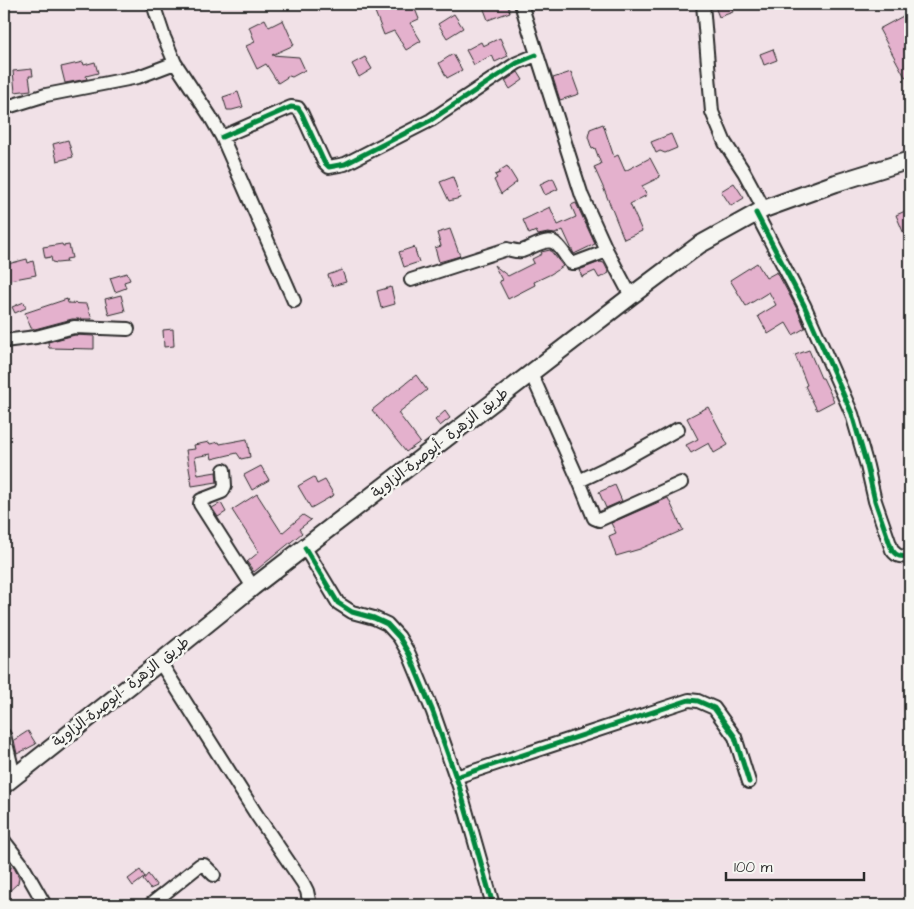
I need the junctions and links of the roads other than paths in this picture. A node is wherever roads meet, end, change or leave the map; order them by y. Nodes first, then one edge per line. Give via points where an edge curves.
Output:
1 (153, 4) edge
2 (521, 4) edge
3 (703, 4) edge
4 (536, 55) junction
5 (176, 63) junction
6 (4, 108) edge
7 (222, 138) junction
8 (910, 160) edge
9 (760, 211) junction
10 (607, 251) junction
11 (411, 280) dead end
12 (631, 296) junction
13 (294, 301) dead end
14 (128, 329) dead end
15 (4, 341) edge
16 (531, 373) junction
17 (678, 429) dead end
18 (224, 470) dead end
19 (579, 481) junction
20 (681, 483) dead end
21 (304, 548) junction
22 (910, 556) edge
23 (253, 587) junction
24 (160, 662) junction
25 (4, 735) edge
26 (456, 777) junction
27 (9, 780) edge
28 (749, 782) dead end
29 (4, 841) edge
30 (214, 875) dead end
31 (45, 905) edge
32 (150, 905) edge
33 (310, 905) edge
34 (493, 905) edge

1 - 5 street
2 - 4 street
3 - 9 street via 712,112 725,143 744,172
4 - 7 street via 431,120 336,167 329,167 324,162 298,108 291,107
4 - 10 street via 582,196
5 - 6 street via 138,77 46,95
5 - 7 street
7 - 13 street
8 - 9 main road, طريق الزهرة -أبوصرة-الزاوية
9 - 12 main road, طريق الزهرة -أبوصرة-الزاوية via 699,245
9 - 22 street via 852,414 892,550 896,555
10 - 11 street via 571,263 554,242 547,241 523,251 507,249
10 - 12 street
12 - 16 main road, طريق الزهرة -أبوصرة-الزاوية
14 - 15 street via 74,327
16 - 19 street
16 - 21 main road, طريق الزهرة -أبوصرة-الزاوية
17 - 19 street
18 - 23 street via 222,492 201,500 200,504
19 - 20 street via 594,518 599,520
21 - 23 main road, طريق الزهرة -أبوصرة-الزاوية
21 - 26 street via 338,603 352,612 383,622 400,637 433,712
23 - 24 main road, طريق الزهرة -أبوصرة-الزاوية
24 - 27 main road, طريق الزهرة -أبوصرة-الزاوية
24 - 33 street via 303,883
25 - 27 street
26 - 28 street via 689,700 714,708 735,738
26 - 34 street
29 - 31 street
30 - 32 street via 200,865

